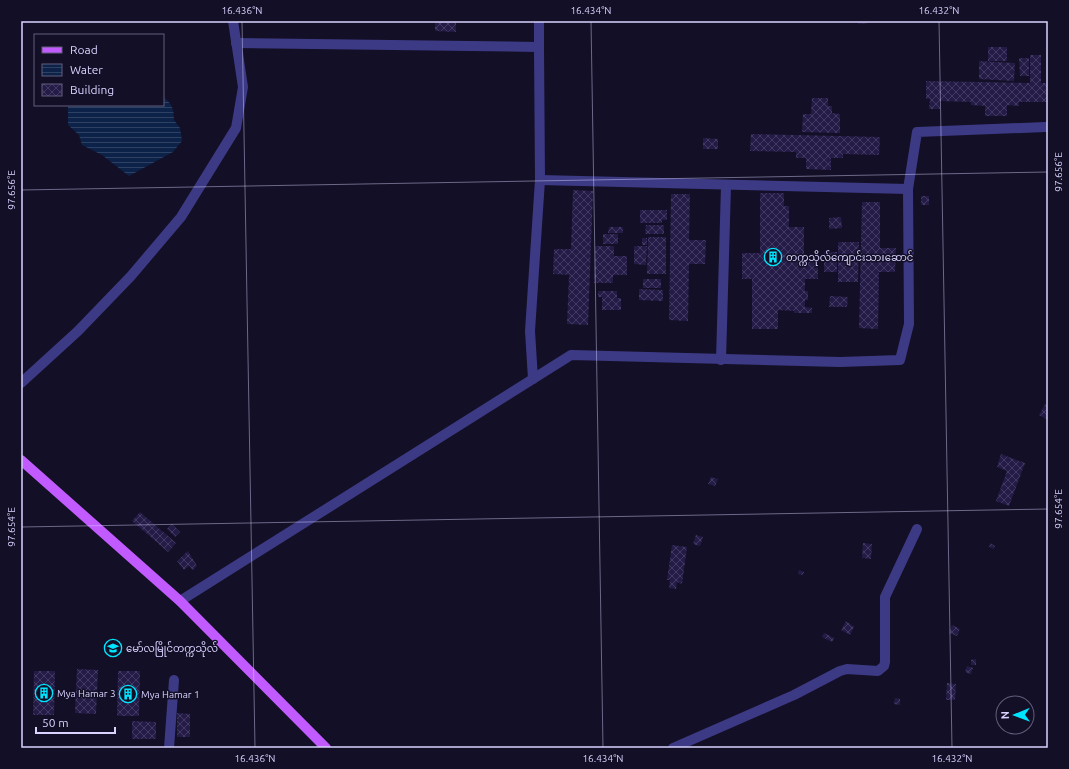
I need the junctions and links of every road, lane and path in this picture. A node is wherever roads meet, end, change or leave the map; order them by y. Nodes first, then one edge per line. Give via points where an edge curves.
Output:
1 (233, 21) edge
2 (539, 21) edge
3 (236, 43) junction
4 (539, 47) junction
5 (1045, 127) dead end
6 (540, 180) junction
7 (726, 186) junction
8 (908, 189) junction
9 (721, 360) junction
10 (534, 379) junction
11 (21, 383) edge
12 (21, 460) edge
13 (917, 529) dead end
14 (180, 602) junction
15 (174, 680) dead end
16 (169, 748) edge
17 (326, 748) edge
18 (673, 748) edge

1 - 3 street
2 - 4 street
3 - 4 street
3 - 11 street via 243,87 236,128 181,217 94,315
4 - 6 street
5 - 8 street via 917,132
6 - 7 street
6 - 10 street via 530,331
7 - 8 street
7 - 9 street
8 - 9 street via 909,324 900,360
9 - 10 street via 571,355
10 - 14 street
12 - 14 main road
13 - 18 street via 885,596 885,662 881,670 840,671 794,696
14 - 17 main road
15 - 16 street

